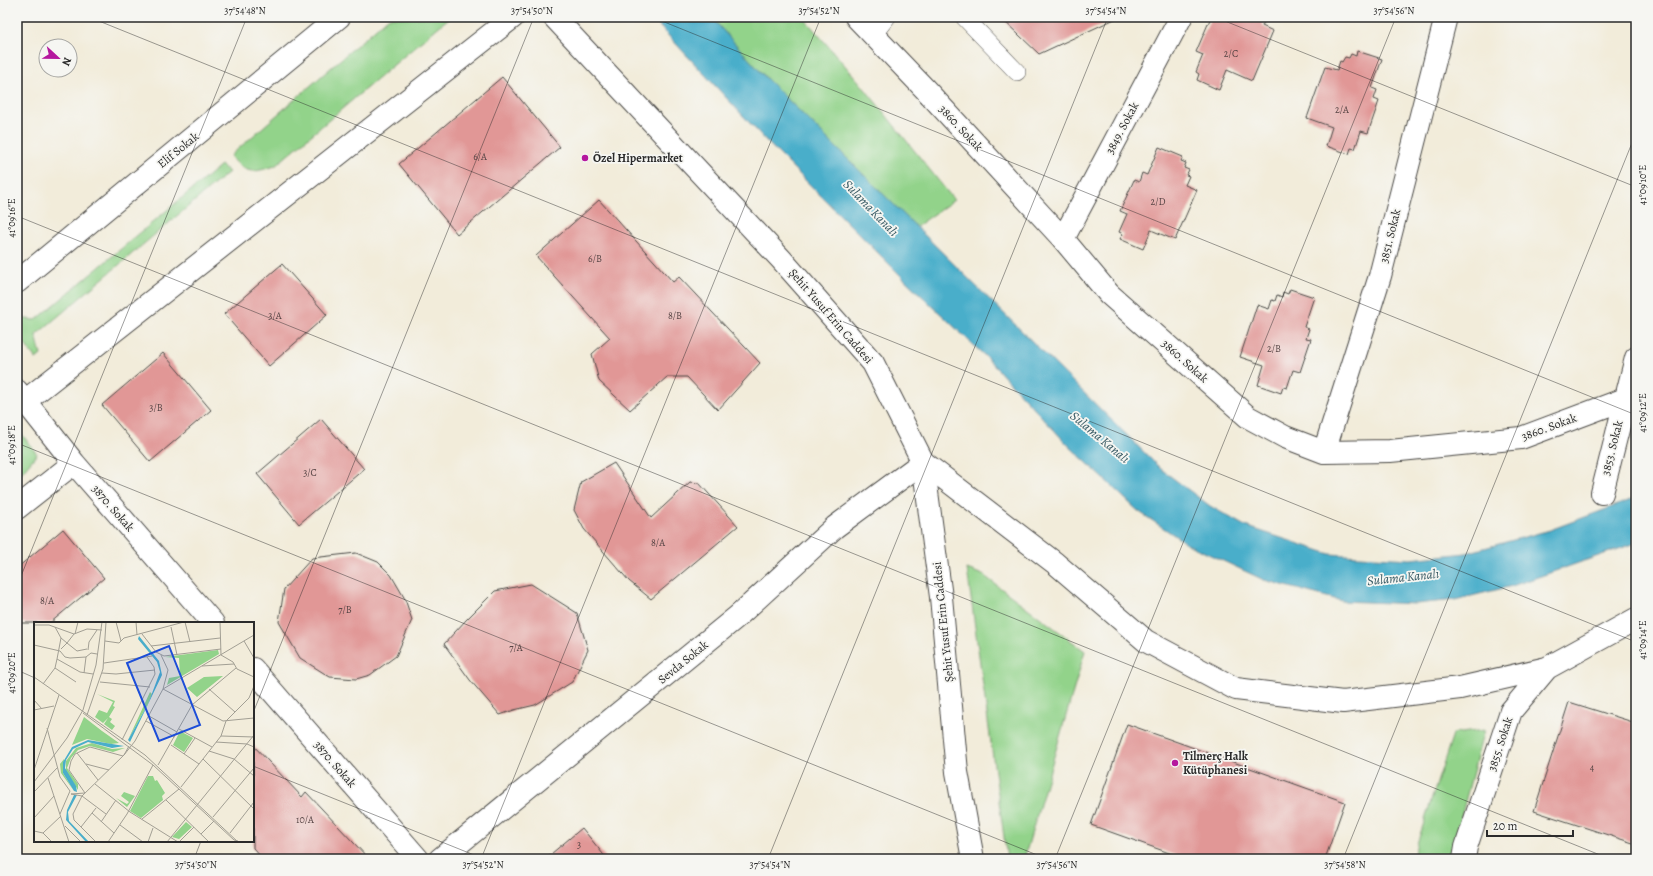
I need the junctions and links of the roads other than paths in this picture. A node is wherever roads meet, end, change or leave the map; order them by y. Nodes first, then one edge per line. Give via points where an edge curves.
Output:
1 (339, 17) edge
2 (513, 17) edge
3 (554, 17) edge
4 (856, 17) edge
5 (887, 17) edge
6 (964, 17) edge
7 (1181, 17) edge
8 (1446, 17) edge
9 (873, 35) junction
10 (1017, 72) dead end
11 (1063, 239) junction
12 (17, 282) edge
13 (1636, 358) edge
14 (21, 396) edge
15 (1625, 399) junction
16 (1324, 452) junction
17 (923, 462) junction
18 (74, 463) junction
19 (1602, 493) dead end
20 (17, 508) edge
21 (1636, 619) edge
22 (212, 622) edge
23 (1547, 668) junction
24 (254, 670) edge
25 (418, 859) edge
26 (440, 859) edge
27 (973, 859) edge
28 (1464, 859) edge

1 - 12 street, Elif Sokak
2 - 14 street
3 - 17 street, Şehit Yusuf Erin Caddesi via 781,259 873,363
4 - 9 street, 3860. Sokak
5 - 9 lane
6 - 10 lane
7 - 11 street, 3849. Sokak
8 - 16 street, 3851. Sokak via 1380,276
9 - 11 street, 3860. Sokak
11 - 16 street, 3860. Sokak via 1109,294 1248,417 1285,437
13 - 15 street, 3853. Sokak
14 - 18 street, 3870. Sokak
15 - 16 street, 3860. Sokak via 1521,438 1390,451
15 - 19 street, 3853. Sokak
17 - 23 street via 1055,563 1146,641 1236,689 1343,702 1460,688
17 - 26 street, Sevda Sokak via 835,527 738,616
17 - 27 street, Şehit Yusuf Erin Caddesi via 941,597 957,772
18 - 20 street
18 - 22 street, 3870. Sokak
21 - 23 street, 3855. Sokak
23 - 28 street, 3855. Sokak via 1511,711
24 - 25 street, 3870. Sokak

